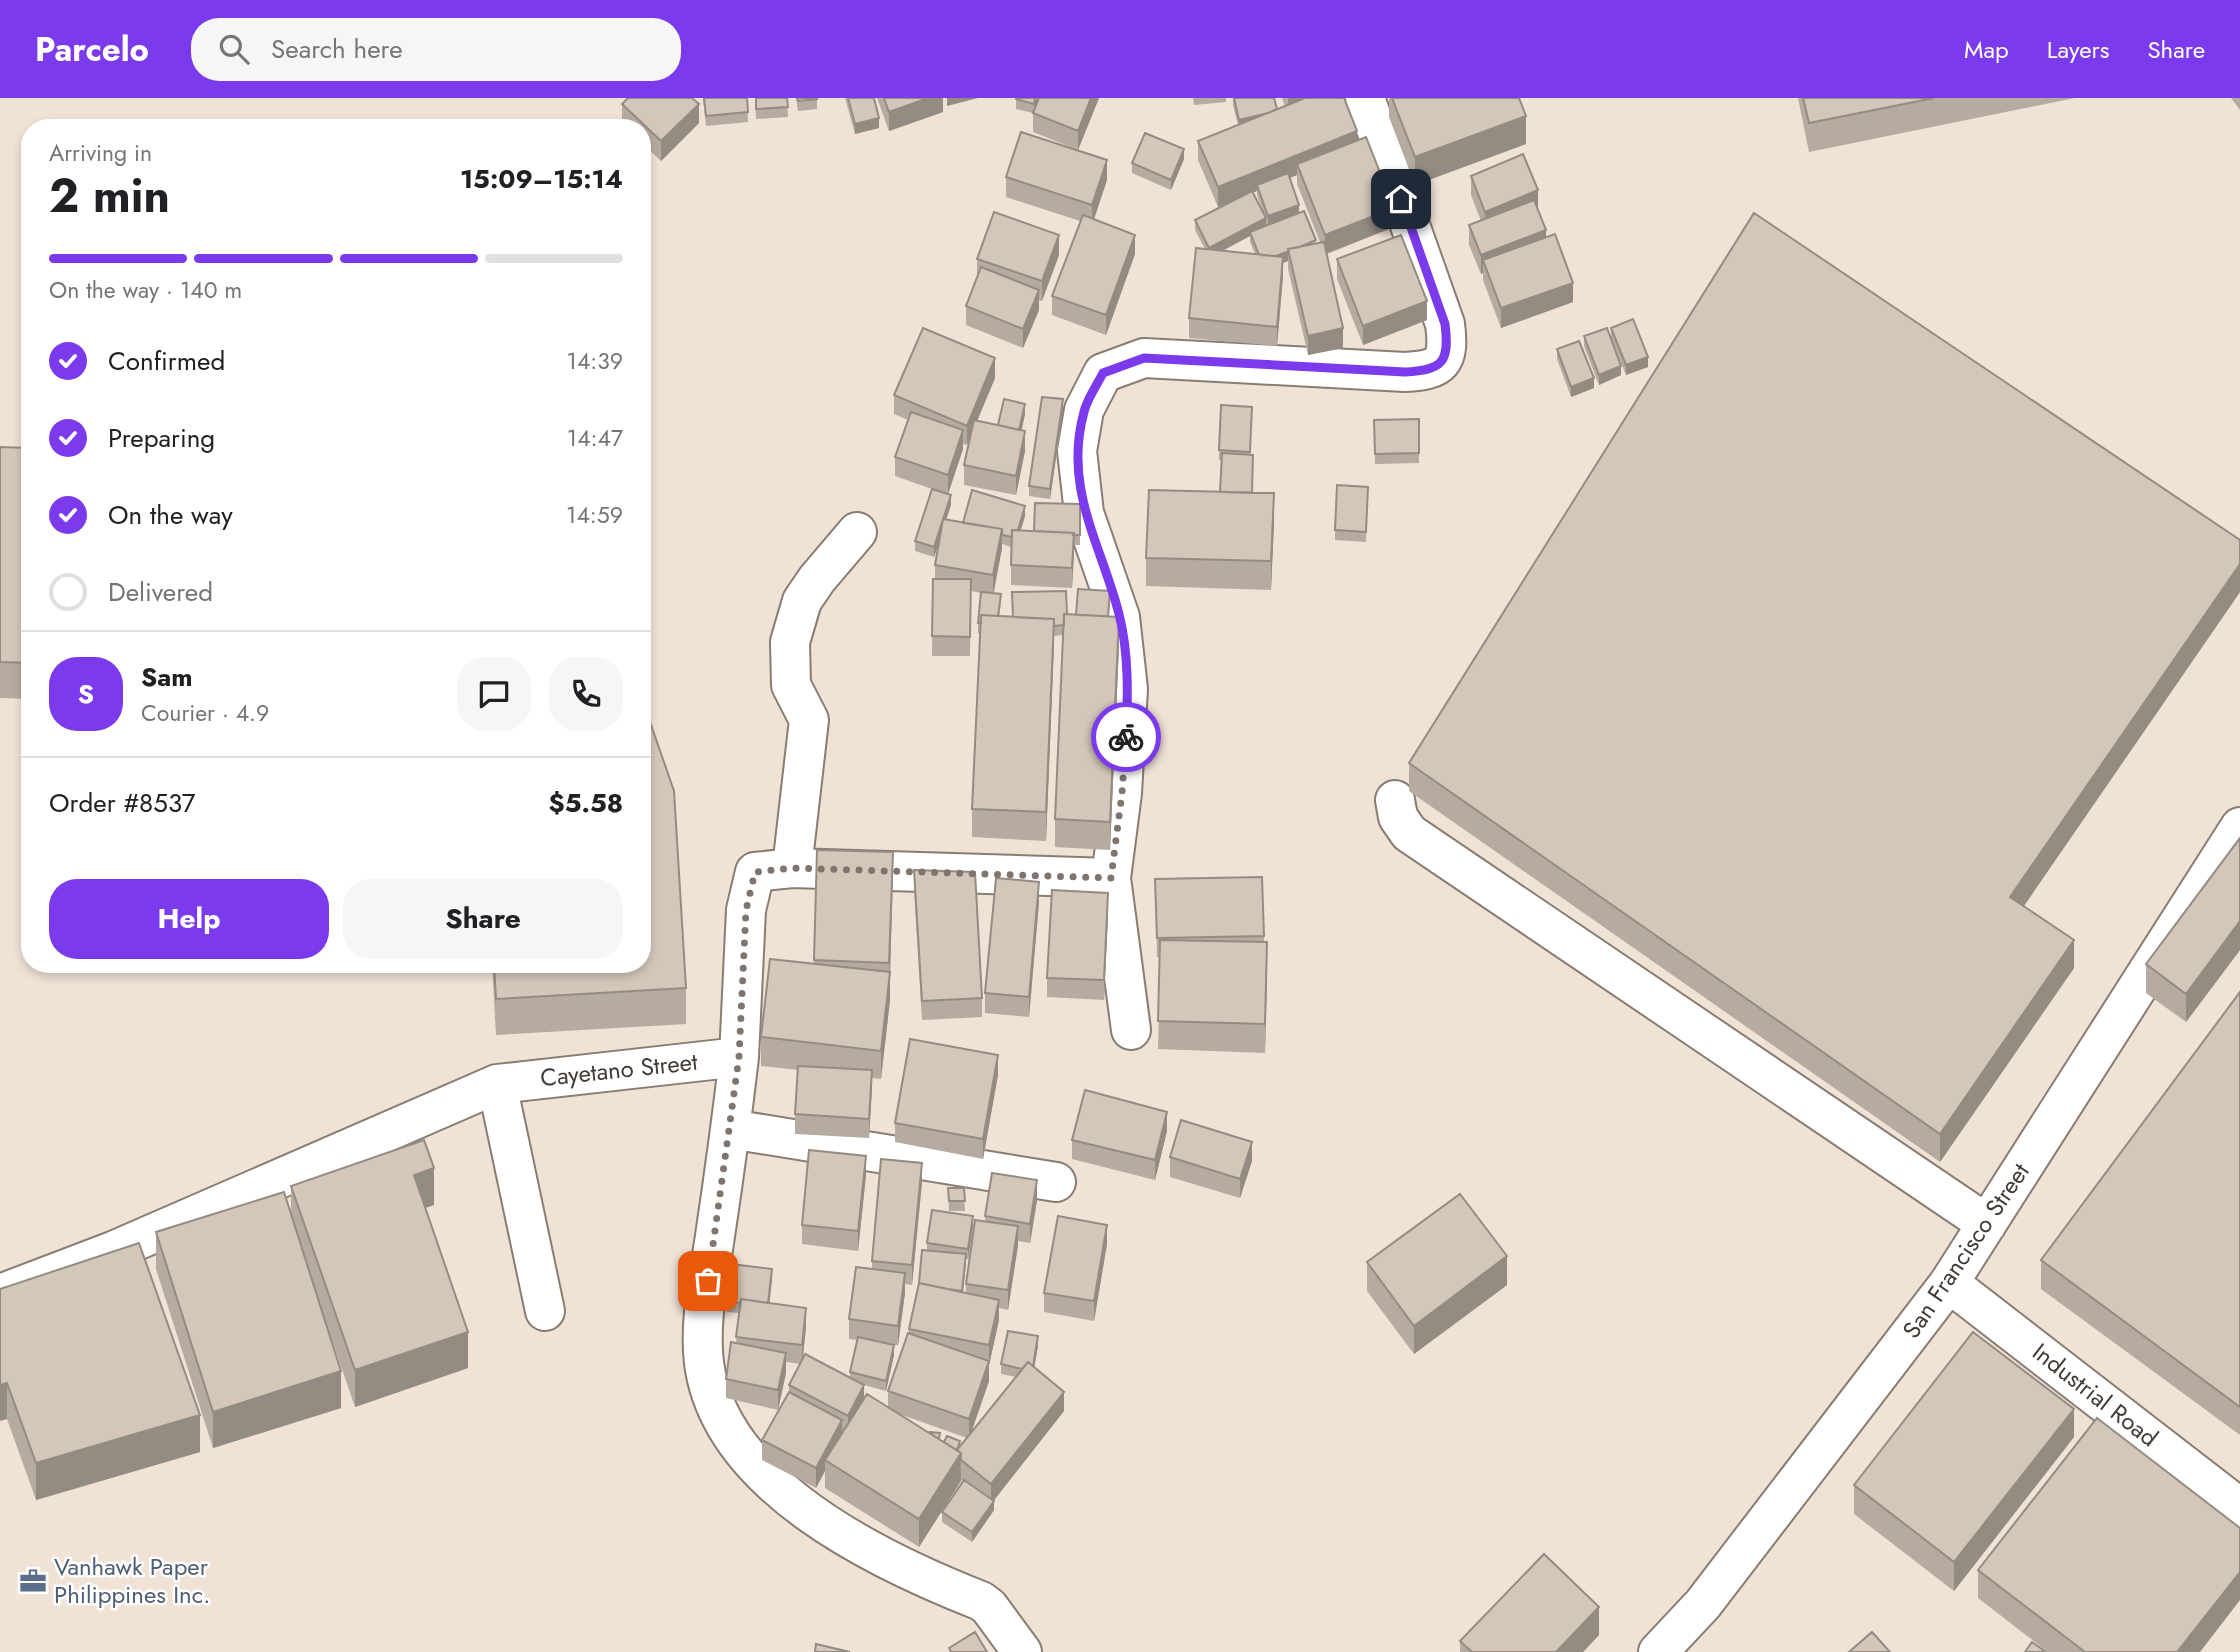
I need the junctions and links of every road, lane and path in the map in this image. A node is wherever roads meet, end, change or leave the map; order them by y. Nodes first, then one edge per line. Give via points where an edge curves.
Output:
1 (1365, 98) edge
2 (857, 532) dead end
3 (1395, 800) dead end
4 (2240, 827) edge
5 (792, 868) junction
6 (1111, 878) junction
7 (1131, 1030) dead end
8 (739, 1057) junction
9 (497, 1084) junction
10 (730, 1129) junction
11 (1056, 1182) dead end
12 (1987, 1224) junction
13 (1950, 1283) junction
14 (0, 1294) edge
15 (545, 1311) dead end
16 (2240, 1508) edge
17 (1022, 1652) edge
18 (1658, 1652) edge

1 - 6 street via 1445,324 1448,346 1442,362 1431,370 1405,372 1144,358 1103,373 1084,410 1077,451 1084,513 1120,617 1128,689
2 - 5 street via 802,601 790,642 791,685 809,720
3 - 12 street via 1398,817 1409,833
4 - 12 street, San Francisco Street
5 - 6 street
5 - 8 street via 755,872 748,894
6 - 7 street
8 - 9 street, Cayetano Street
8 - 10 street
9 - 14 street, Cayetano Street via 113,1251
9 - 15 street
10 - 11 street
10 - 17 street via 705,1307 704,1361 711,1397 765,1478 795,1504 918,1576 982,1601
12 - 13 street, San Francisco Street
13 - 16 street, Industrial Road
13 - 18 street, San Francisco Street via 1703,1604

